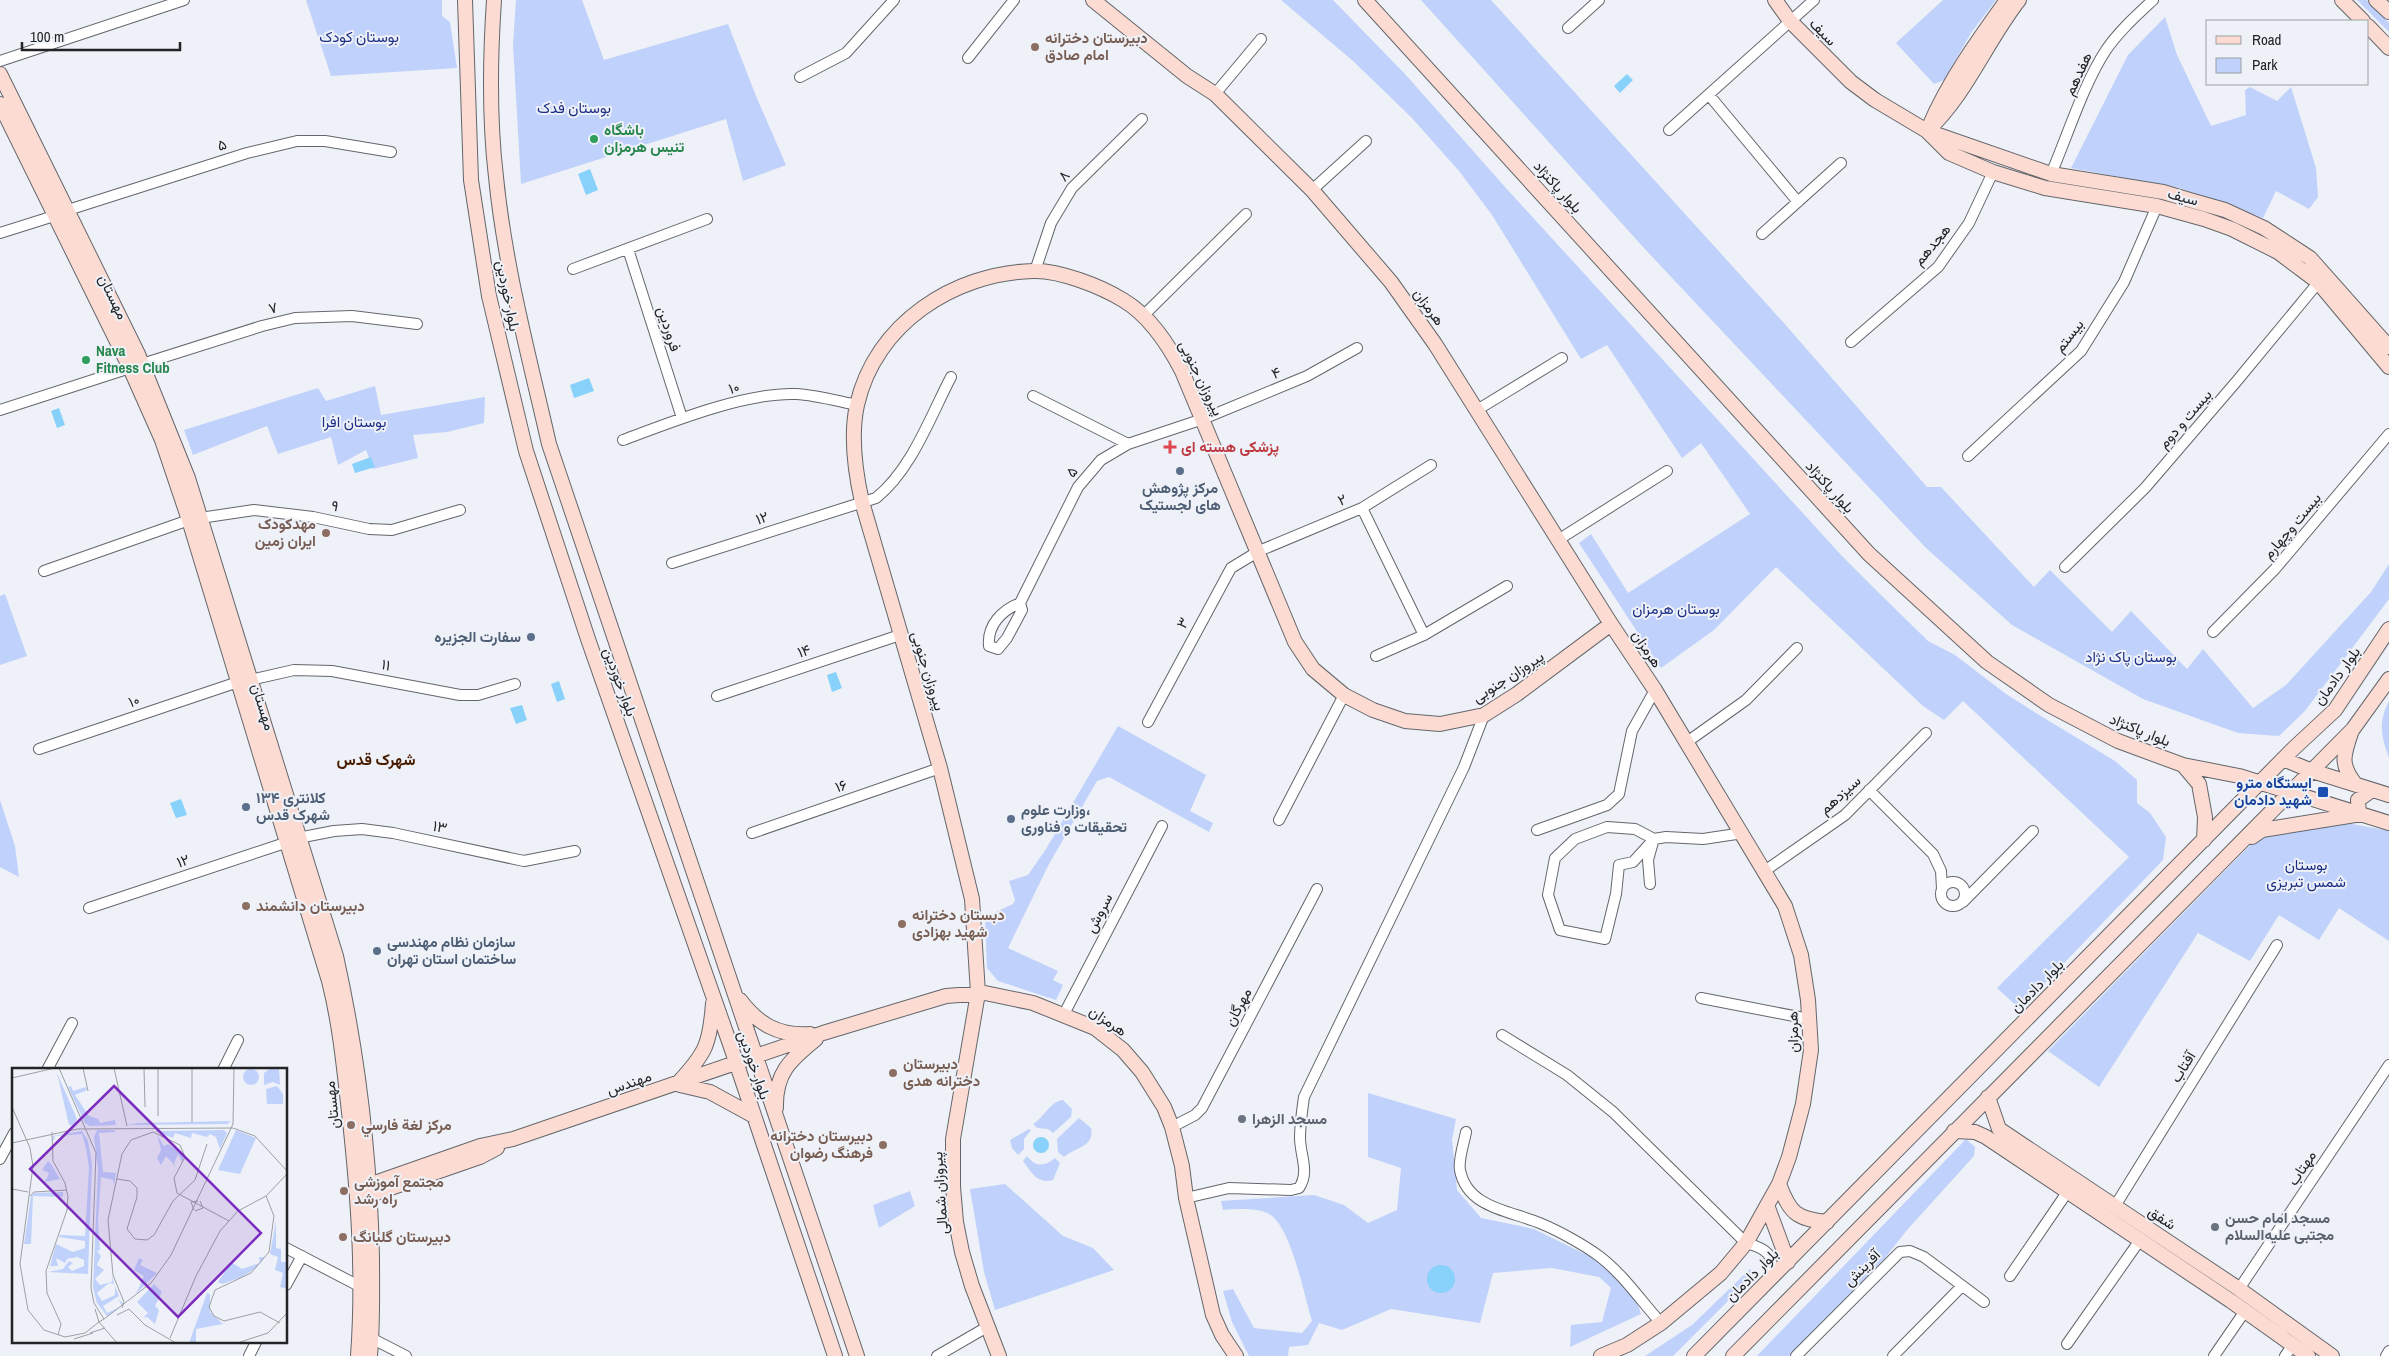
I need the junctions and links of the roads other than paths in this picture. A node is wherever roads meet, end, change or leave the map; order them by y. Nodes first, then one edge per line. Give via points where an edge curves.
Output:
1 (184, 0) edge
2 (465, 0) edge
3 (494, 0) edge
4 (894, 0) edge
5 (1014, 0) edge
6 (1365, 0) edge
7 (1599, 0) edge
8 (1775, 0) edge
9 (1814, 0) edge
10 (2007, 0) edge
11 (2019, 0) edge
12 (2153, 0) edge
13 (2342, 0) edge
14 (2376, 0) edge
15 (1101, 2) edge
16 (2389, 12) edge
17 (2362, 20) edge
18 (1790, 21) junction
19 (2369, 27) edge
20 (1568, 28) dead end
21 (1261, 39) dead end
22 (2389, 48) edge
23 (968, 58) dead end
24 (0, 60) edge
25 (0, 74) edge
26 (800, 77) dead end
27 (1215, 94) junction
28 (1709, 95) junction
29 (0, 104) edge
30 (1142, 119) dead end
31 (1669, 130) dead end
32 (1927, 131) junction
33 (1366, 141) dead end
34 (391, 152) dead end
35 (2000, 157) junction
36 (1841, 163) dead end
37 (1993, 172) junction
38 (2051, 174) junction
39 (2045, 188) junction
40 (1312, 190) junction
41 (2163, 192) junction
42 (1798, 202) junction
43 (2157, 206) junction
44 (68, 210) junction
45 (1246, 214) dead end
46 (54, 216) junction
47 (707, 219) dead end
48 (0, 233) edge
49 (1762, 234) dead end
50 (628, 249) junction
51 (574, 269) dead end
52 (1035, 271) junction
53 (2322, 278) junction
54 (1142, 316) junction
55 (417, 324) dead end
56 (1851, 342) dead end
57 (2389, 347) edge
58 (1357, 348) dead end
59 (1562, 358) dead end
60 (136, 366) junction
61 (2389, 367) edge
62 (951, 377) dead end
63 (1033, 396) dead end
64 (857, 405) junction
65 (0, 410) edge
66 (1477, 410) junction
67 (682, 418) junction
68 (1203, 419) junction
69 (2389, 434) edge
70 (623, 440) dead end
71 (1128, 444) junction
72 (1968, 456) dead end
73 (1431, 465) dead end
74 (1667, 471) dead end
75 (862, 502) junction
76 (1362, 508) junction
77 (460, 510) dead end
78 (195, 519) junction
79 (1558, 540) junction
80 (1259, 551) junction
81 (672, 563) dead end
82 (2065, 567) dead end
83 (44, 571) dead end
84 (1507, 586) dead end
85 (1020, 603) dead end
86 (1611, 624) junction
87 (2389, 629) edge
88 (2213, 632) dead end
89 (900, 635) junction
90 (1424, 635) junction
91 (1797, 648) dead end
92 (1376, 656) dead end
93 (2389, 679) edge
94 (244, 681) junction
95 (515, 684) dead end
96 (1655, 690) junction
97 (1344, 695) junction
98 (717, 696) dead end
99 (1484, 715) junction
100 (1148, 722) dead end
101 (2352, 729) junction
102 (1926, 733) dead end
103 (1687, 742) junction
104 (39, 749) dead end
105 (2283, 759) junction
106 (2183, 765) junction
107 (940, 768) junction
108 (2312, 771) junction
109 (2260, 783) junction
110 (2356, 785) junction
111 (1869, 790) junction
112 (2372, 790) junction
113 (2289, 794) junction
114 (2389, 795) edge
115 (2359, 815) junction
116 (1280, 820) dead end
117 (2389, 823) edge
118 (1162, 826) dead end
119 (1537, 830) dead end
120 (752, 832) dead end
121 (2033, 832) dead end
122 (1743, 833) junction
123 (1654, 839) junction
124 (293, 840) junction
125 (2204, 840) junction
126 (575, 851) dead end
127 (2229, 853) junction
128 (1766, 870) junction
129 (1650, 884) dead end
130 (1317, 889) dead end
131 (1942, 890) junction
132 (1962, 902) junction
133 (88, 908) dead end
134 (2278, 945) dead end
135 (733, 990) junction
136 (978, 993) junction
137 (713, 997) junction
138 (1701, 998) dead end
139 (1064, 1014) junction
140 (1809, 1019) junction
141 (72, 1023) dead end
142 (823, 1033) junction
143 (1502, 1035) dead end
144 (238, 1040) dead end
145 (756, 1058) junction
146 (736, 1064) junction
147 (2389, 1065) edge
148 (48, 1068) edge
149 (224, 1068) edge
150 (676, 1084) junction
151 (1988, 1097) junction
152 (754, 1116) junction
153 (777, 1121) junction
154 (1172, 1127) junction
155 (1954, 1131) junction
156 (1466, 1132) dead end
157 (12, 1135) edge
158 (3, 1144) edge
159 (0, 1159) edge
160 (1779, 1184) junction
161 (2072, 1186) junction
162 (364, 1192) junction
163 (1186, 1198) junction
164 (1767, 1205) junction
165 (2115, 1206) junction
166 (2107, 1218) junction
167 (1827, 1222) junction
168 (2148, 1228) junction
169 (2140, 1240) junction
170 (1746, 1243) junction
171 (288, 1249) edge
172 (302, 1256) junction
173 (1788, 1262) junction
174 (2010, 1276) dead end
175 (1773, 1277) junction
176 (288, 1281) edge
177 (1962, 1286) junction
178 (366, 1289) junction
179 (2239, 1289) junction
180 (2254, 1299) junction
181 (2231, 1301) junction
182 (1984, 1302) dead end
183 (2245, 1311) junction
184 (1661, 1324) junction
185 (987, 1326) junction
186 (366, 1336) junction
187 (255, 1344) edge
188 (2067, 1344) dead end
189 (2289, 1351) edge
190 (2389, 1351) edge
191 (248, 1356) edge
192 (358, 1356) edge
193 (370, 1356) edge
194 (406, 1356) edge
195 (835, 1356) edge
196 (857, 1356) edge
197 (937, 1356) edge
198 (999, 1356) edge
199 (1236, 1356) edge
200 (1601, 1356) edge
201 (1694, 1356) edge
202 (1732, 1356) edge
203 (1796, 1356) edge
204 (1893, 1356) edge
205 (2214, 1356) edge
206 (2308, 1356) edge
207 (2332, 1356) edge
208 (2386, 1356) edge

1 - 24 street
2 - 137 street, بلوار خوردین via 471,180 489,296 526,451
3 - 135 street, بلوار خوردین via 490,64 496,178 513,291 549,444
4 - 26 street via 846,53
5 - 23 street
6 - 106 street, بلوار پاکنژاد via 1869,554 1986,662 2049,705 2118,741
7 - 20 street
8 - 18 street, سیف
9 - 18 street
10 - 32 street via 1936,109
11 - 32 street via 1946,113
12 - 38 street, هفدهم via 2124,26 2105,51
13 - 17 street
14 - 16 street
15 - 27 street, هرمزان via 1187,76
18 - 28 street
18 - 32 street, سیف via 1850,82
19 - 22 street
21 - 27 street
25 - 44 street
27 - 40 street, هرمزان
28 - 31 street
28 - 42 street
29 - 46 street, مهستان
30 - 52 street, ۸ via 1072,188 1051,223
32 - 35 street, سیف
32 - 37 street, سیف via 1950,153
33 - 40 street
34 - 44 street, ۵ via 326,141 297,141 247,153
35 - 37 street
35 - 38 street, سیف
36 - 42 street
37 - 39 street, سیف
37 - 56 street, هجدهم via 1969,223 1938,266
38 - 39 street
38 - 41 street, سیف
39 - 43 street, سیف
40 - 66 street, هرمزان via 1391,282 1436,344
41 - 43 street
41 - 53 street, سیف via 2225,210 2264,228 2292,244
42 - 49 street
43 - 53 street, سیف via 2204,219 2254,239
43 - 72 street, بیستم via 2124,282 2081,351
44 - 46 street
44 - 60 street
45 - 54 street
46 - 48 street
46 - 60 street, مهستان
47 - 50 street
50 - 51 street
50 - 67 street, فروردین
52 - 54 street, پیروزان جنوبی via 1079,280 1104,290 1124,300
52 - 64 street, پیروزان جنوبی via 972,281 920,308 889,339 870,370
53 - 57 street, سیف
53 - 61 street, سیف
53 - 82 street, بیست و دوم via 2146,488
54 - 68 street, پیروزان جنوبی via 1169,347
55 - 60 street, ۷ via 352,316 295,318
58 - 68 street, ۴ via 1307,376
59 - 66 street
60 - 65 street, ۷
60 - 78 street, مهستان
62 - 75 street, ۱۲ via 910,456 896,476 876,498
63 - 71 street
64 - 67 street, ۱۰ via 796,394 751,399
64 - 75 street, پیروزان جنوبی via 854,444
66 - 79 street, هرمزان
67 - 70 street, ۱۰
68 - 71 street, ۵
68 - 80 street, پیروزان جنوبی
69 - 88 street, بیست وچهارم via 2275,569
71 - 85 street, ۵ via 1100,460 1078,487
73 - 76 street, ۲
74 - 79 street
75 - 81 street, ۱۲
75 - 89 street, پیروزان جنوبی
76 - 80 street, ۲
76 - 90 street
77 - 78 street, ۹ via 392,530 369,529 313,516 254,510
78 - 83 street
78 - 94 street, مهستان
79 - 86 street, هرمزان
80 - 97 street, پیروزان جنوبی via 1295,642 1313,669
80 - 100 street, ۳ via 1238,562 1225,574
84 - 90 street
86 - 96 street, هرمزان
86 - 99 street, پیروزان جنوبی
87 - 105 street, بلوار دادمان via 2335,710
89 - 98 street, ۱۴
89 - 107 street, پیروزان جنوبی
90 - 92 street
91 - 103 street via 1746,700
93 - 101 street
94 - 95 street, ۱۱ via 294,670 332,670 460,695 478,694
94 - 104 street, ۱۰
94 - 124 street, مهستان
96 - 103 street, هرمزان
96 - 119 street via 1632,731 1618,794 1607,805
97 - 99 street, پیروزان جنوبی via 1404,721 1440,724
97 - 116 street
99 - 163 street via 1464,767 1304,1098 1300,1139 1305,1174 1302,1184 1291,1190 1230,1188
101 - 108 street
101 - 110 street via 2344,762 2346,772
102 - 111 street, سیزدهم
103 - 122 street, هرمزان
105 - 108 street
105 - 109 street, بلوار دادمان
106 - 109 street, بلوار پاکنژاد
106 - 125 street via 2199,784 2205,817
107 - 120 street, ۱۶
107 - 136 street, پیروزان جنوبی via 972,899
108 - 110 street
108 - 113 street
109 - 113 street, بلوار پاکنژاد
109 - 125 street, بلوار دادمان
110 - 112 street
111 - 128 street, سیزدهم via 1845,815
111 - 131 street via 1934,854 1941,870
112 - 114 street
112 - 115 street via 2358,800
113 - 115 street, بلوار پاکنژاد
113 - 127 street
115 - 117 street, بلوار پاکنژاد
115 - 127 street via 2262,830
118 - 139 street, سروش
121 - 132 street
122 - 123 street via 1703,839
122 - 128 street, هرمزان
123 - 123 street via 1635,829 1607,827 1574,839 1554,858 1548,895 1560,930 1605,940 1619,864 1633,862
123 - 129 street via 1648,860
124 - 126 street, ۱۳ via 362,829 524,861
124 - 133 street, ۱۲
124 - 162 street, مهستان via 353,1036
125 - 167 street, بلوار دادمان
127 - 151 street
128 - 140 street, هرمزان via 1786,906 1801,955
130 - 154 street, مهرگان via 1202,1108
131 - 132 street via 1942,898 1947,904 1955,906
131 - 132 street via 1947,883 1963,886 1966,894
134 - 165 street, آفتاب
135 - 142 street via 749,1012 766,1026 787,1034
135 - 145 street, بلوار خوردین
136 - 139 street, هرمزان via 1018,999
136 - 142 street, هرمزان via 946,996
136 - 185 street, پیروزان شمالی via 952,1159 956,1222 962,1252
137 - 146 street, بلوار خوردین
137 - 150 street via 711,1030 705,1050
138 - 140 street
139 - 154 street, هرمزان via 1095,1028 1123,1050 1154,1088
140 - 160 street, هرمزان via 1811,1050 1804,1104
141 - 148 street
142 - 145 street, هرمزان
142 - 153 street via 791,1061 778,1082
143 - 170 street via 1567,1075 1614,1112
144 - 149 street
145 - 146 street, مهندس
145 - 153 street, بلوار خوردین
146 - 150 street, مهندس
146 - 152 street, بلوار خوردین
147 - 179 street, مهتاب
150 - 152 street via 710,1092
150 - 162 street, مهندس via 513,1139 480,1146
151 - 155 street
151 - 161 street, شفق via 1999,1129
152 - 195 street, بلوار خوردین
153 - 196 street, بلوار خوردین
154 - 163 street, هرمزان
155 - 161 street, شفق via 1975,1132 1986,1137
155 - 202 street
156 - 184 street via 1460,1169 1466,1185 1475,1196 1487,1206 1542,1224 1599,1256
157 - 158 street
158 - 159 street
160 - 164 street, هرمزان
160 - 167 street via 1786,1204 1798,1216
161 - 165 street, شفق
161 - 166 street, شفق
161 - 174 street
162 - 178 street
163 - 199 street, هرمزان via 1213,1315
164 - 170 street, هرمزان
164 - 173 street
165 - 166 street
165 - 168 street, شفق
166 - 169 street, شفق
167 - 173 street, بلوار دادمان
168 - 169 street
168 - 179 street, شفق
169 - 181 street, شفق
169 - 188 street
170 - 175 street via 1767,1251 1773,1260
170 - 184 street, هرمزان via 1721,1273
171 - 172 street
172 - 176 street
172 - 178 street
173 - 175 street, بلوار دادمان
175 - 201 street, بلوار دادمان
177 - 182 street, آفرینش
177 - 203 street, آفرینش via 1917,1253 1900,1252
177 - 204 street
178 - 186 street
179 - 180 street, شفق
179 - 181 street
180 - 183 street
180 - 207 street, شفق
181 - 183 street, شفق
183 - 189 street, شفق
183 - 205 street
184 - 200 street, هرمزان
185 - 197 street
185 - 198 street, پیروزان شمالی
186 - 192 street
186 - 193 street
186 - 194 street
187 - 191 street
189 - 206 street, شفق
190 - 208 street

